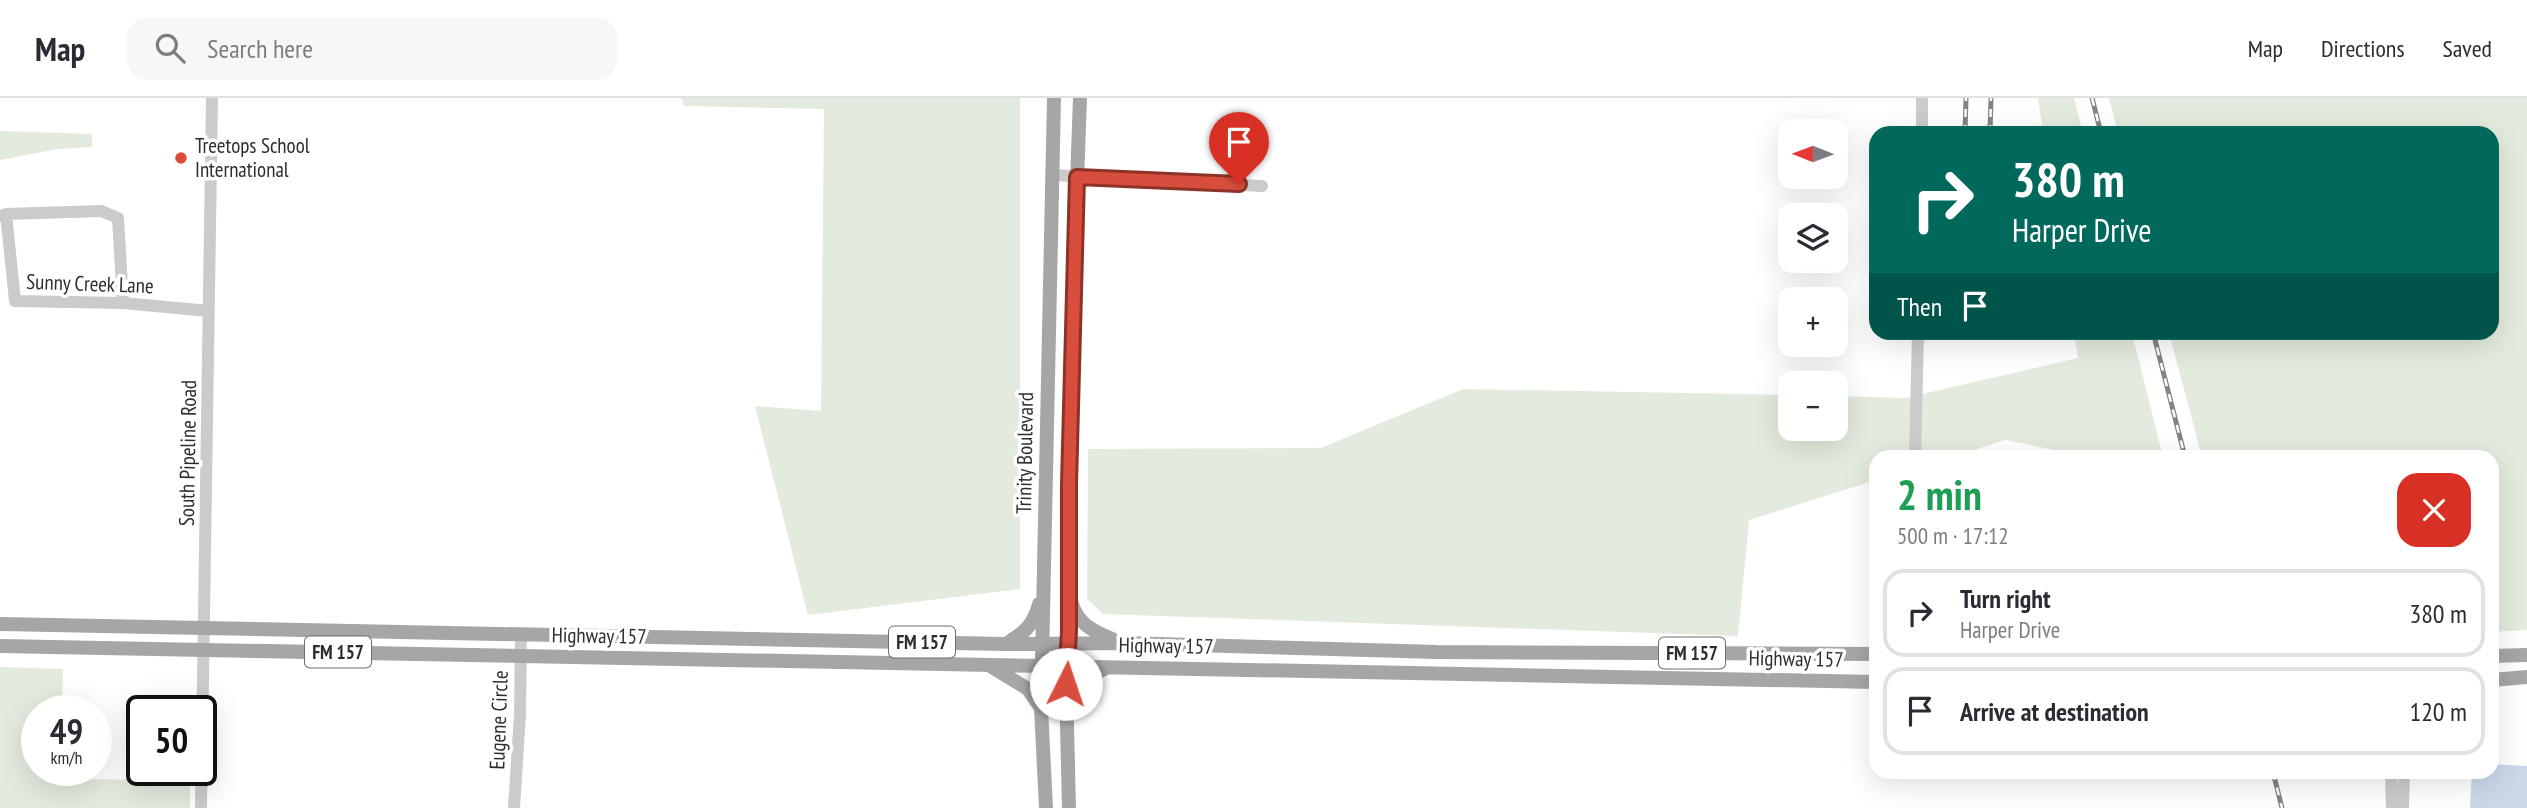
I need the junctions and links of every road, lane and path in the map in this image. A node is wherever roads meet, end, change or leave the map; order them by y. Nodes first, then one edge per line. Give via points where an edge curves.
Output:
1 (212, 98) edge
2 (1054, 98) edge
3 (1080, 98) edge
4 (1922, 98) edge
5 (1922, 126) edge
6 (1052, 175) junction
7 (1077, 177) junction
8 (1262, 186) dead end
9 (3, 215) edge
10 (123, 303) junction
11 (209, 311) junction
12 (1918, 340) edge
13 (1047, 431) junction
14 (1070, 432) junction
15 (1915, 450) edge
16 (1044, 590) junction
17 (1069, 595) junction
18 (0, 624) edge
19 (204, 628) junction
20 (521, 634) junction
21 (1043, 642) junction
22 (1069, 642) junction
23 (1123, 643) junction
24 (1005, 644) junction
25 (0, 646) edge
26 (204, 649) junction
27 (1422, 652) junction
28 (1869, 654) edge
29 (2527, 655) edge
30 (520, 656) junction
31 (2499, 656) edge
32 (988, 665) junction
33 (1043, 665) junction
34 (1067, 665) junction
35 (1110, 666) junction
36 (1422, 674) junction
37 (2527, 677) edge
38 (2499, 679) edge
39 (1869, 682) edge
40 (1041, 708) junction
41 (1066, 734) junction
42 (2392, 779) edge
43 (2404, 779) edge
44 (201, 808) edge
45 (514, 808) edge
46 (1045, 808) edge
47 (1069, 808) edge
48 (2392, 808) edge
49 (2403, 808) edge

1 - 11 street, South Pipeline Road
2 - 6 main road, Trinity Boulevard
3 - 7 main road
4 - 5 street
6 - 7 street
6 - 13 main road, Trinity Boulevard
7 - 8 street
7 - 14 main road
9 - 10 street, Sunny Creek Lane via 15,301
9 - 10 street via 101,211 118,218
10 - 11 street, Sunny Creek Lane
11 - 19 street, South Pipeline Road
12 - 15 street
13 - 14 main road
13 - 16 main road, Trinity Boulevard
14 - 17 main road
16 - 21 main road, Trinity Boulevard
16 - 24 main road via 1025,633
17 - 22 main road
17 - 23 main road via 1080,621 1093,632
18 - 19 main road, FM 157
19 - 20 main road, Highway 157 / FM 157
19 - 26 street, South Pipeline Road
20 - 24 main road, Highway 157 / FM 157
20 - 30 street, Eugene Circle
21 - 22 main road, Highway 157 / FM 157
21 - 24 main road, Highway 157 / FM 157
21 - 33 main road, Trinity Boulevard
22 - 23 main road, Highway 157 / FM 157
22 - 34 main road
23 - 27 main road, Highway 157 / FM 157
25 - 26 main road, FM 157
26 - 30 main road, Highway 157 / FM 157
26 - 44 street, South Pipeline Road
27 - 28 main road, Highway 157 / FM 157
27 - 36 main road
29 - 31 main road
30 - 32 main road, Highway 157 / FM 157
30 - 45 street, Eugene Circle
32 - 33 main road, Highway 157 / FM 157
32 - 40 main road via 1028,689
33 - 34 main road, Highway 157 / FM 157
33 - 40 main road, Trinity Boulevard
34 - 35 main road, Highway 157 / FM 157
34 - 41 main road
35 - 36 main road, Highway 157 / FM 157
35 - 41 main road via 1086,678 1076,692
36 - 39 main road, Highway 157 / FM 157
37 - 38 main road
40 - 46 main road, Trinity Boulevard
41 - 47 main road
42 - 48 street
43 - 49 street

